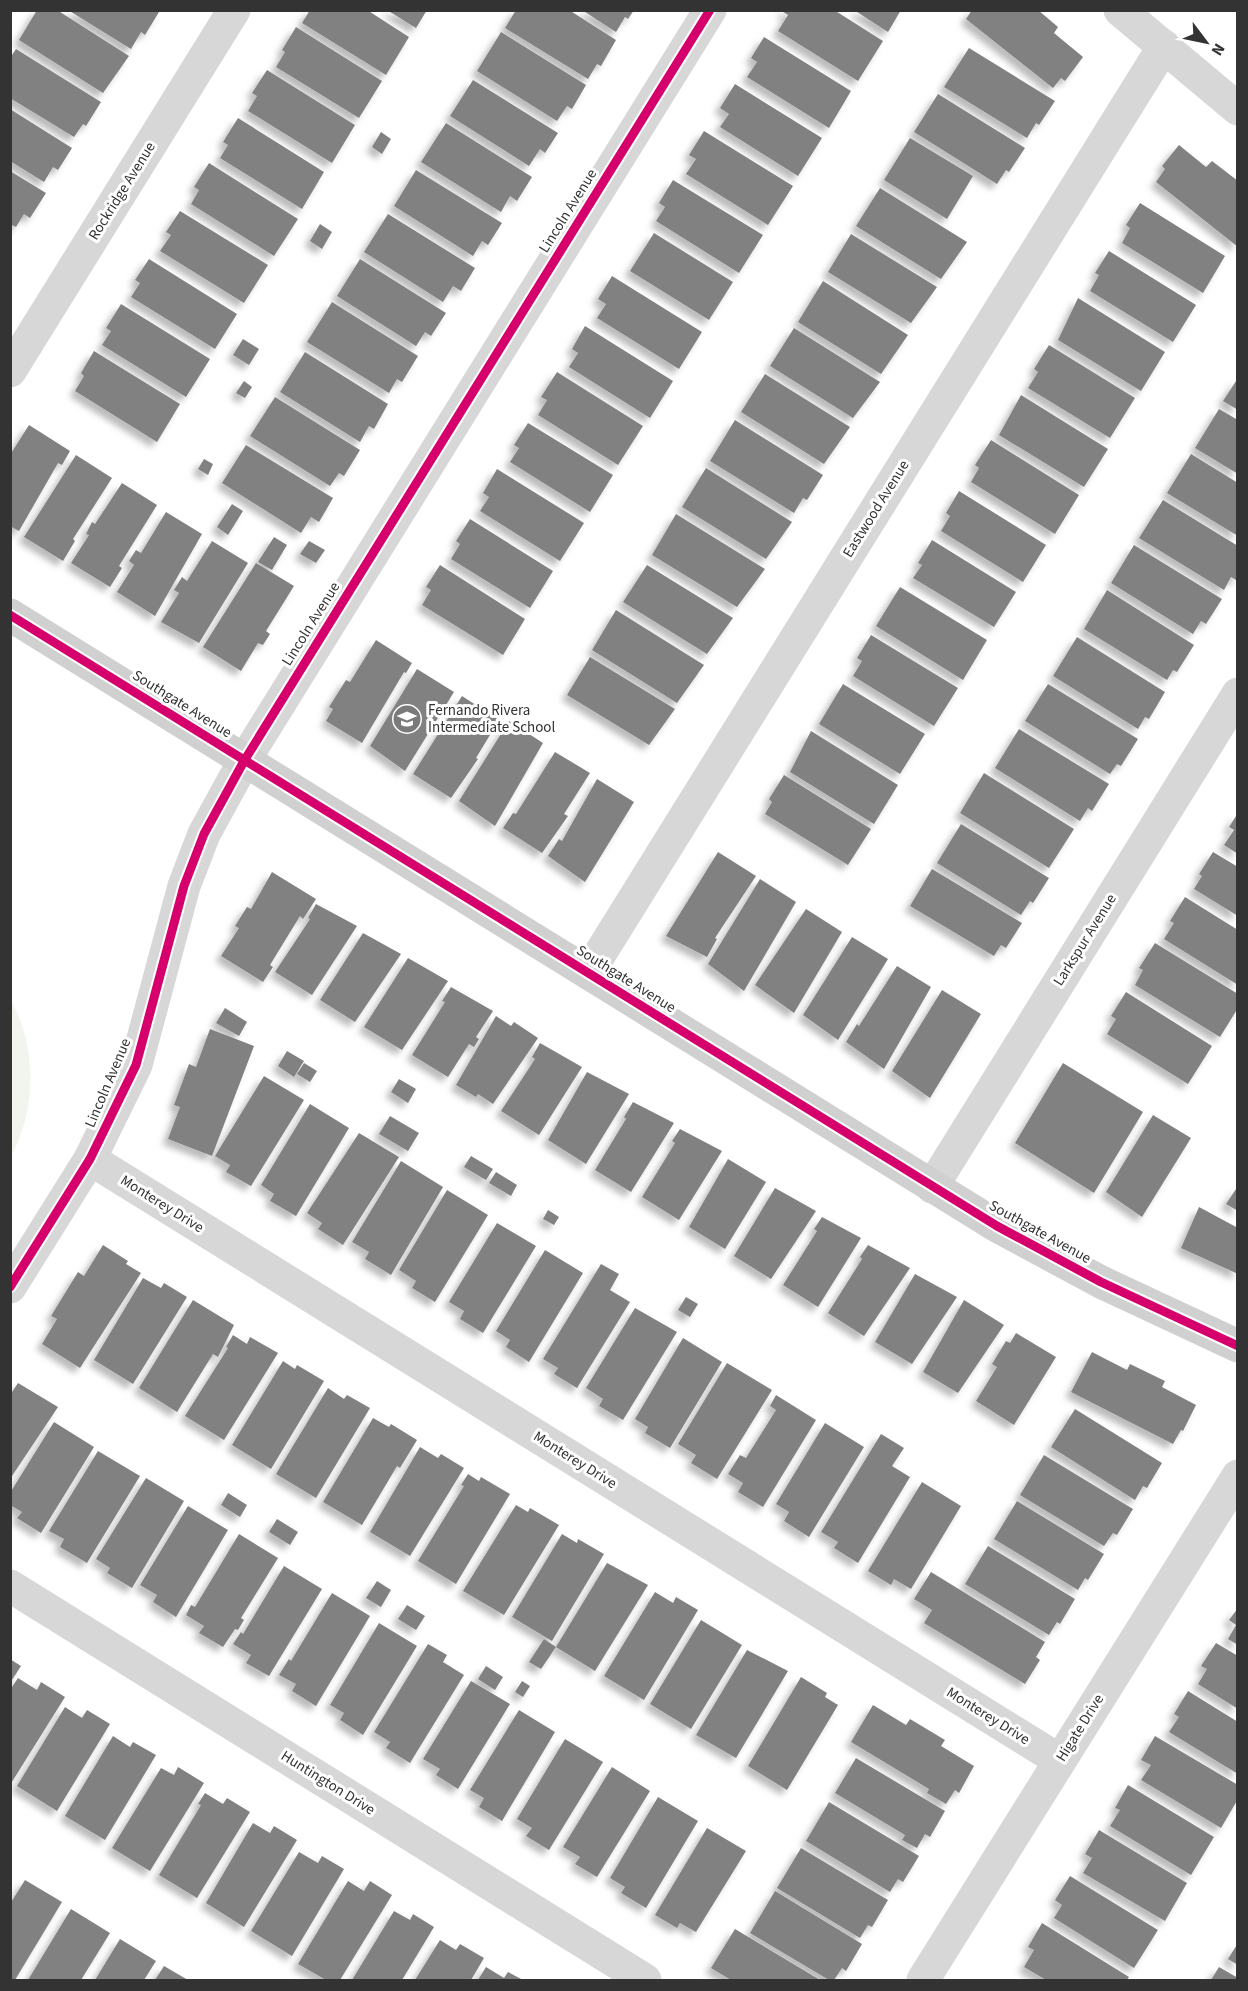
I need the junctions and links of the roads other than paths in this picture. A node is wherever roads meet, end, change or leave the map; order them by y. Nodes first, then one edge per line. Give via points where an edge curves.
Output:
1 (234, 10) edge
2 (710, 10) edge
3 (1120, 10) edge
4 (1164, 46) junction
5 (1238, 109) edge
6 (10, 371) edge
7 (10, 615) edge
8 (1238, 694) edge
9 (244, 761) junction
10 (588, 973) junction
11 (90, 1159) junction
12 (932, 1186) junction
13 (10, 1287) edge
14 (1238, 1346) edge
15 (1238, 1476) edge
16 (10, 1586) edge
17 (1059, 1760) junction
18 (645, 1980) edge
19 (923, 1980) edge

1 - 6 street, Rockridge Avenue
2 - 9 street, Lincoln Avenue
3 - 4 street
4 - 5 street
4 - 10 street, Eastwood Avenue
7 - 9 street, Southgate Avenue
8 - 12 street, Larkspur Avenue
9 - 10 street, Southgate Avenue
9 - 11 street, Lincoln Avenue via 200,845 184,886 136,1065
10 - 12 street, Southgate Avenue
11 - 13 street, Lincoln Avenue
11 - 17 street, Monterey Drive
12 - 14 street, Southgate Avenue via 1092,1278
15 - 17 street, Higate Drive
16 - 18 street, Huntington Drive
17 - 19 street, Higate Drive

